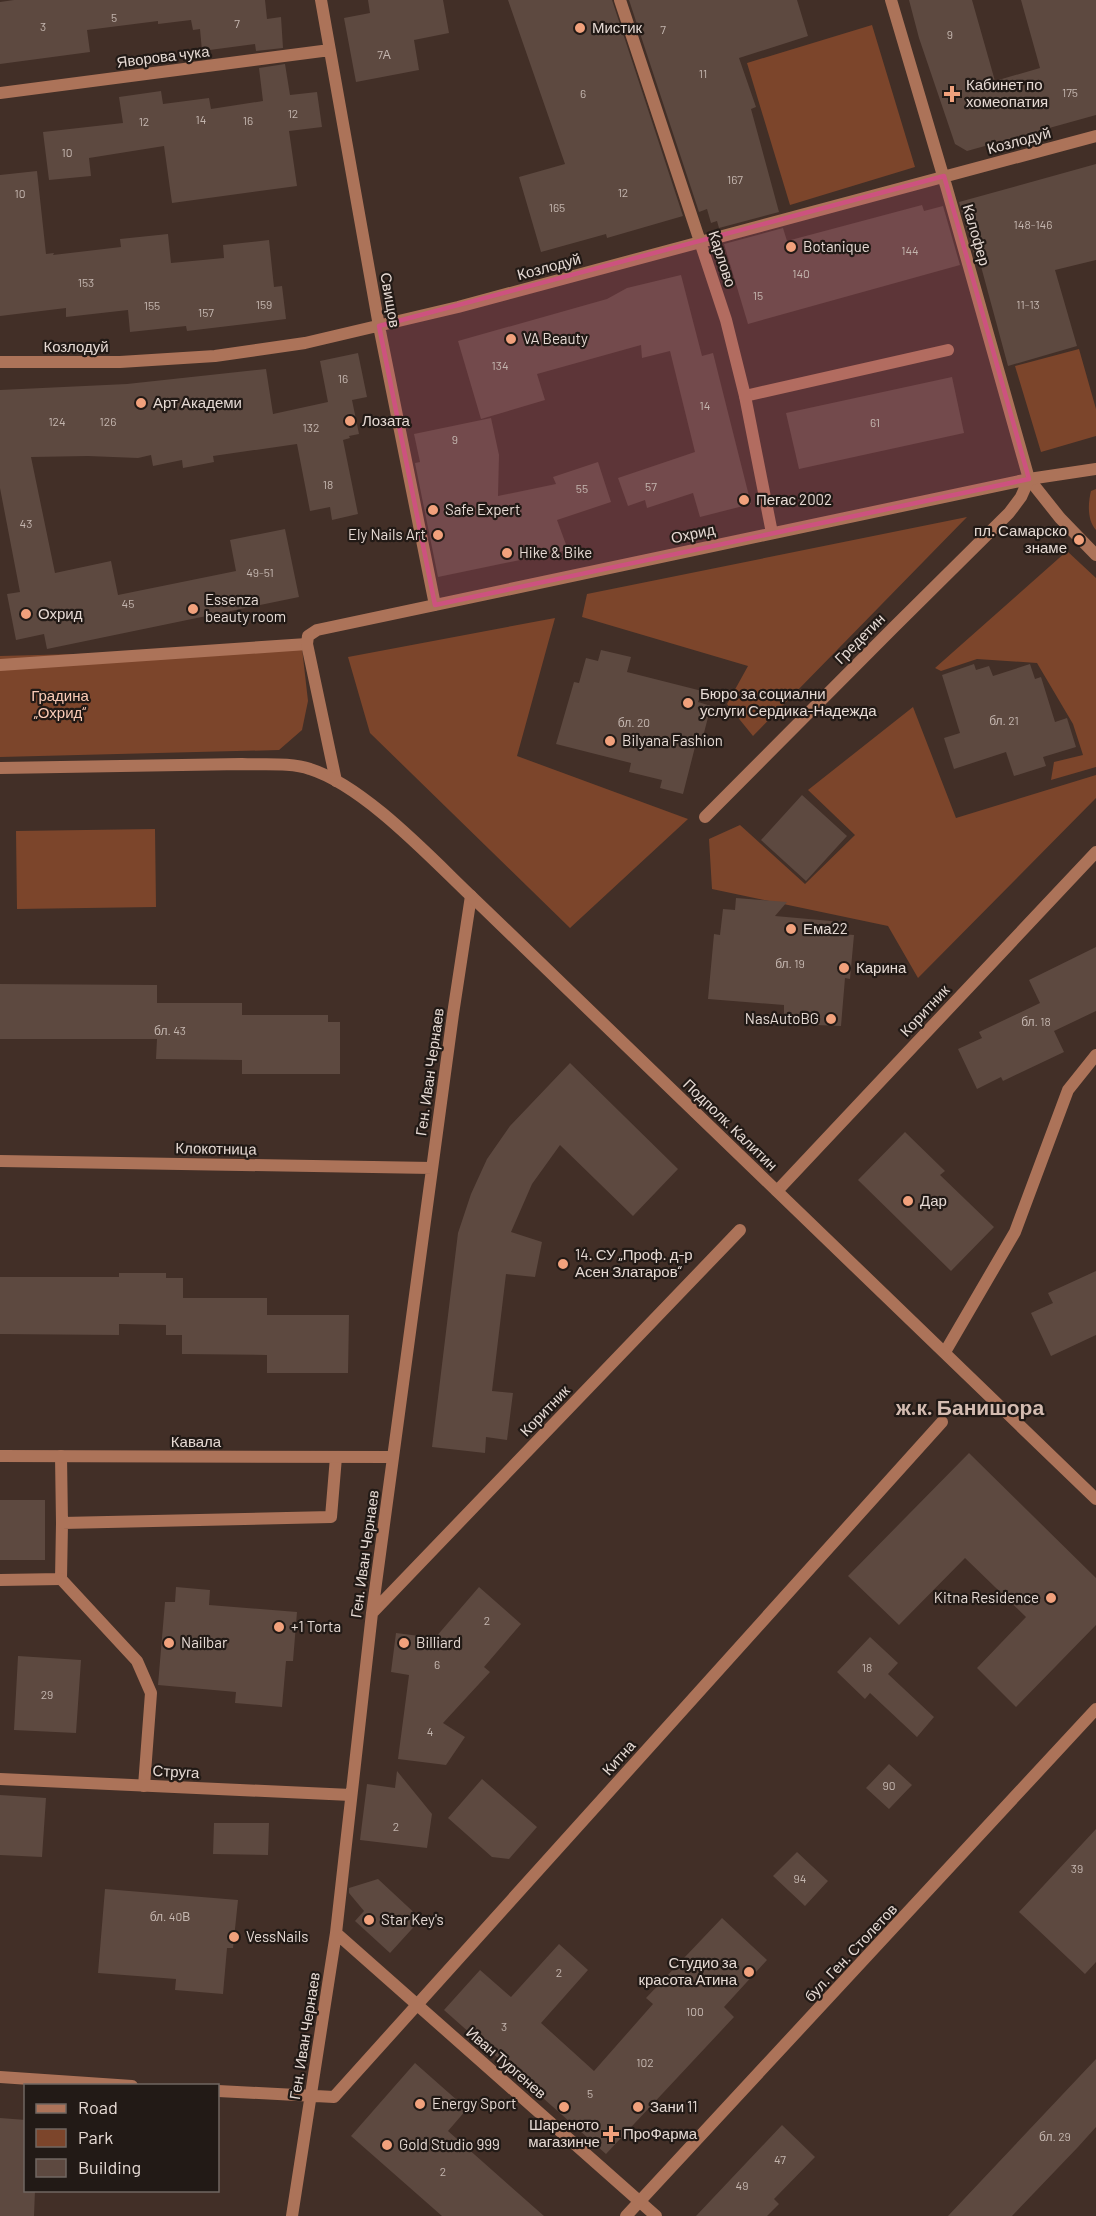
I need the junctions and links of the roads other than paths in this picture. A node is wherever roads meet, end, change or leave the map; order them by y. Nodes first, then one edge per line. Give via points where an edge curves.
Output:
1 (321, 0) edge
2 (620, 0) edge
3 (891, 0) edge
4 (330, 50) junction
5 (0, 93) edge
6 (1096, 136) edge
7 (944, 176) junction
8 (701, 242) junction
9 (379, 326) junction
10 (948, 350) dead end
11 (0, 362) edge
12 (745, 396) junction
13 (1096, 468) edge
14 (1029, 478) junction
15 (772, 533) junction
16 (1096, 555) edge
17 (435, 605) junction
18 (306, 644) junction
19 (0, 665) edge
20 (0, 768) edge
21 (336, 781) junction
22 (705, 817) dead end
23 (1096, 852) edge
24 (471, 896) junction
25 (1096, 1055) edge
26 (0, 1161) edge
27 (432, 1168) junction
28 (777, 1191) junction
29 (740, 1230) dead end
30 (945, 1352) junction
31 (942, 1422) dead end
32 (0, 1456) edge
33 (61, 1456) junction
34 (336, 1457) junction
35 (393, 1457) junction
36 (1096, 1498) edge
37 (62, 1523) junction
38 (61, 1579) junction
39 (0, 1580) edge
40 (372, 1613) junction
41 (1096, 1709) edge
42 (0, 1779) edge
43 (144, 1786) junction
44 (351, 1796) junction
45 (336, 1933) junction
46 (418, 2005) junction
47 (0, 2078) edge
48 (113, 2084) edge
49 (219, 2091) edge
50 (310, 2096) junction
51 (640, 2201) junction
52 (292, 2216) edge
53 (626, 2216) edge
54 (656, 2216) edge

1 - 4 street, Свищов
2 - 8 street, Карлово
3 - 7 street, Калофер
4 - 5 street, Яворова чука
4 - 9 street, Свищов
6 - 7 street, Козлодуй
7 - 8 street, Козлодуй
7 - 14 street, Калофер
8 - 9 street, Козлодуй
8 - 12 street, Карлово
9 - 11 street, Козлодуй via 305,343 215,356 120,362
9 - 17 street, Свищов
10 - 12 street
12 - 15 street, Карлово
13 - 14 street, Охрид
14 - 15 street, Охрид
14 - 16 street
14 - 22 street, Гредетин via 1009,513
15 - 17 street, Охрид
17 - 18 street, Охрид via 317,630 308,636
18 - 19 street
18 - 21 street
20 - 21 street via 270,765 309,768
21 - 24 street, Подполк. Калитин via 391,821
23 - 28 street, Коритник
24 - 27 street, Ген. Иван Чернаев
24 - 28 street, Подполк. Калитин
25 - 30 street via 1068,1090 1015,1232
26 - 27 street, Клокотница
27 - 35 street, Ген. Иван Чернаев
28 - 30 street, Подполк. Калитин
29 - 40 street, Коритник
30 - 36 street, Подполк. Калитин
31 - 46 street, Китна
32 - 33 street, Кавала
33 - 34 street, Кавала
33 - 37 street
34 - 35 street, Кавала
34 - 37 street via 331,1517
35 - 40 street, Ген. Иван Чернаев
37 - 38 street
38 - 39 street
38 - 43 street via 137,1661 152,1693
40 - 44 street, Ген. Иван Чернаев
41 - 51 street, бул. Ген. Столетов
42 - 43 street, Струга
43 - 44 street, Струга
44 - 45 street, Ген. Иван Чернаев
45 - 46 street, Иван Тургенев
45 - 50 street, Ген. Иван Чернаев
46 - 50 street, Китна via 334,2097
46 - 51 street, Иван Тургенев
47 - 48 street
49 - 50 street, Китна
50 - 52 street, Ген. Иван Чернаев
51 - 53 street, бул. Ген. Столетов
51 - 54 street, Иван Тургенев

